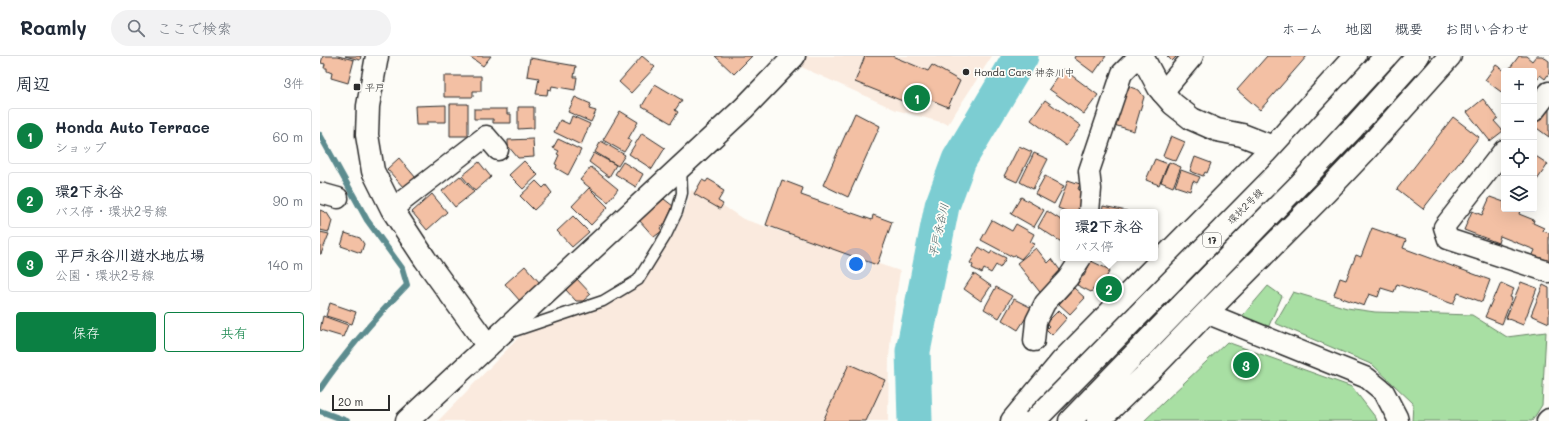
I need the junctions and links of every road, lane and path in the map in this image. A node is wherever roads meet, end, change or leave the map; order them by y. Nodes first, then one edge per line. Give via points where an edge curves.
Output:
1 (377, 56) edge
2 (794, 56) edge
3 (1142, 56) edge
4 (1192, 56) edge
5 (1354, 56) edge
6 (1386, 56) edge
7 (1406, 56) edge
8 (1418, 56) edge
9 (1450, 56) edge
10 (1549, 92) edge
11 (1162, 93) junction
12 (1537, 107) edge
13 (1273, 147) junction
14 (498, 150) dead end
15 (1501, 154) edge
16 (681, 165) junction
17 (392, 209) junction
18 (1089, 209) edge
19 (1079, 261) edge
20 (1549, 272) edge
21 (1206, 312) junction
22 (494, 341) junction
23 (1034, 341) dead end
24 (1549, 419) edge
25 (407, 421) edge
26 (1012, 421) edge
27 (1034, 421) edge
28 (1070, 421) edge
29 (1098, 421) edge
30 (1398, 421) edge
31 (1547, 421) edge

1 - 17 main road via 368,106 367,135 373,170
2 - 16 main road via 744,108
3 - 11 main road
3 - 18 street via 1122,73 1089,171
4 - 11 street
5 - 13 main road
6 - 27 main road, 環状2号線 / 17, bridge via 1283,168
7 - 13 main road via 1325,148 1312,154
8 - 28 main road, 17 via 1354,128
9 - 21 main road via 1326,192
10 - 12 street
11 - 13 main road via 1192,119 1217,130 1242,135
13 - 26 main road via 1062,361
14 - 17 street via 486,136
15 - 20 street via 1444,227 1448,239
16 - 22 main road
16 - 22 lane via 682,193 677,212 638,280 602,301
17 - 22 main road via 425,259
19 - 23 street via 1068,278 1045,303 1036,321
21 - 29 main road
21 - 30 street via 1367,378 1384,392
22 - 25 main road
24 - 31 street

